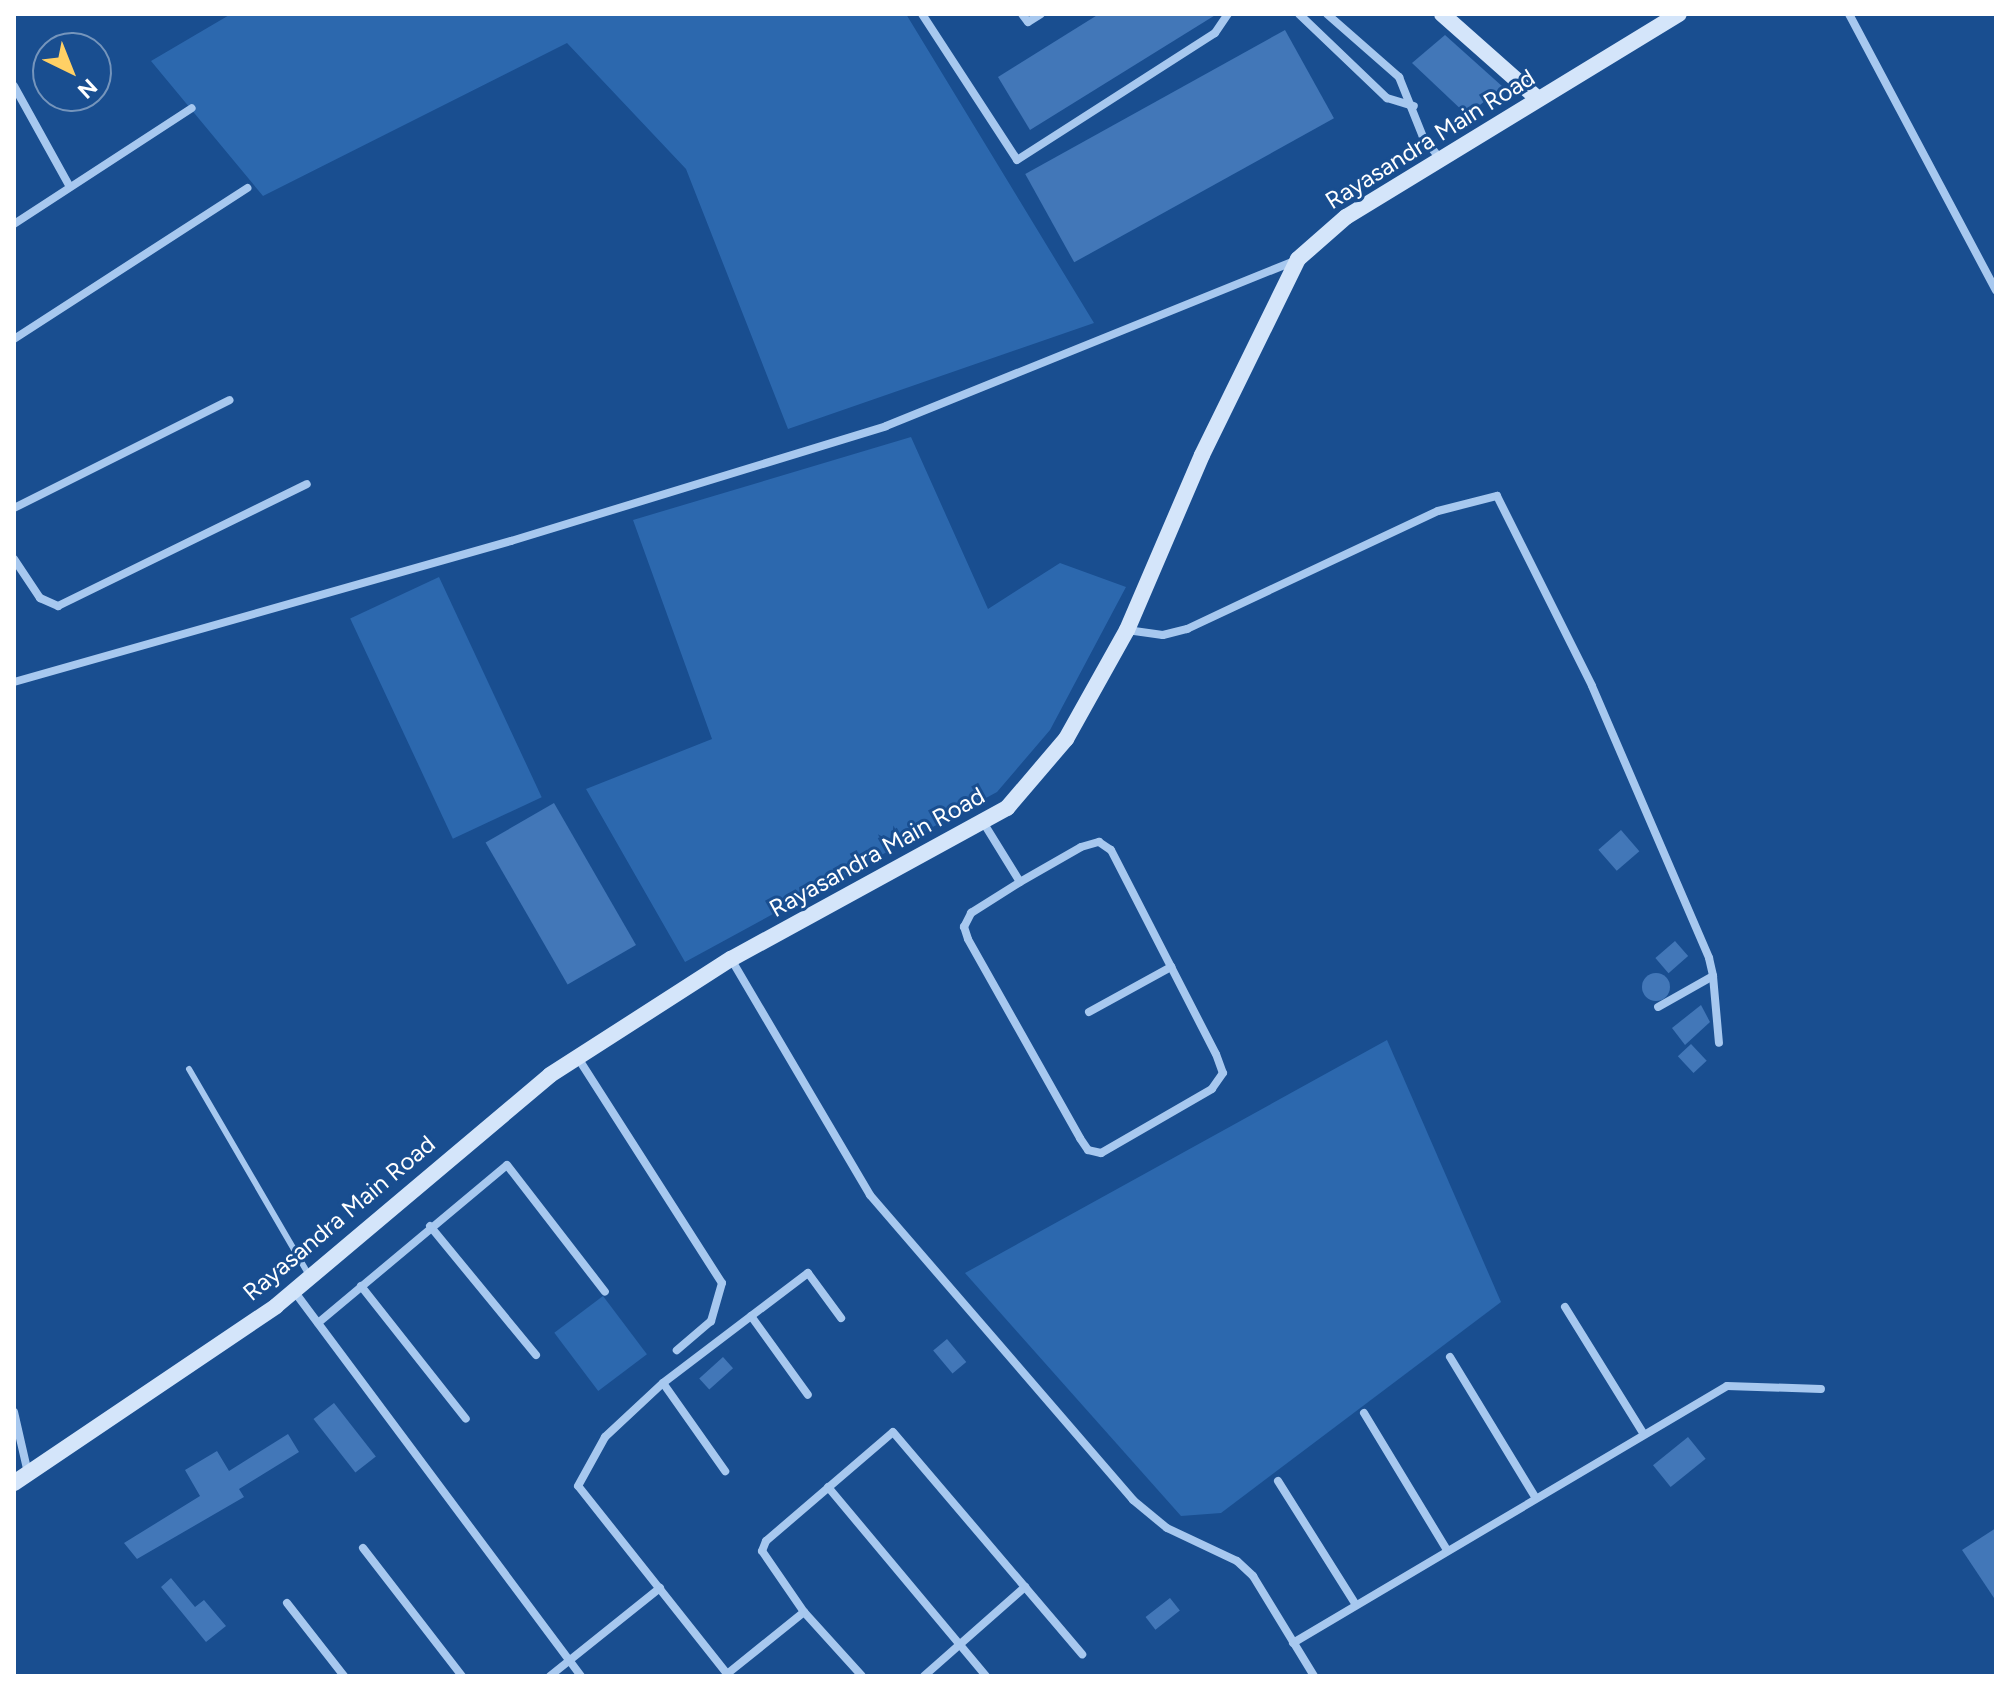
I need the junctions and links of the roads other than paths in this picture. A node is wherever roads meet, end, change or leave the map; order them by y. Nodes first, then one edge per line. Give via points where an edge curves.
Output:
1 (922, 14) edge
2 (1022, 14) edge
3 (1041, 14) edge
4 (1228, 14) edge
5 (1299, 14) edge
6 (1327, 14) edge
7 (1442, 14) edge
8 (1679, 14) edge
9 (1849, 14) edge
10 (14, 86) edge
11 (1538, 99) junction
12 (1414, 106) junction
13 (192, 108) dead end
14 (1440, 159) junction
15 (70, 187) junction
16 (247, 188) dead end
17 (15, 222) edge
18 (1298, 259) junction
19 (1996, 290) edge
20 (14, 339) edge
21 (230, 400) dead end
22 (307, 484) dead end
23 (14, 508) edge
24 (14, 559) edge
25 (1127, 630) junction
26 (14, 682) edge
27 (983, 821) junction
28 (1020, 882) junction
29 (731, 959) junction
30 (1171, 967) junction
31 (1713, 976) junction
32 (1658, 1007) dead end
33 (1089, 1012) dead end
34 (1719, 1043) dead end
35 (577, 1057) junction
36 (189, 1069) dead end
37 (430, 1226) junction
38 (310, 1277) junction
39 (361, 1286) junction
40 (294, 1291) junction
41 (605, 1292) dead end
42 (1565, 1307) dead end
43 (751, 1316) junction
44 (841, 1318) dead end
45 (318, 1323) junction
46 (677, 1350) dead end
47 (536, 1355) dead end
48 (1450, 1357) dead end
49 (663, 1383) junction
50 (1821, 1389) dead end
51 (808, 1395) dead end
52 (14, 1412) edge
53 (1364, 1413) dead end
54 (466, 1419) dead end
55 (1643, 1433) junction
56 (725, 1471) dead end
57 (21, 1478) edge
58 (1278, 1481) dead end
59 (828, 1487) junction
60 (1535, 1497) junction
61 (363, 1548) dead end
62 (1447, 1550) junction
63 (1025, 1587) junction
64 (660, 1588) junction
65 (287, 1603) dead end
66 (1356, 1605) junction
67 (804, 1612) junction
68 (1293, 1643) junction
69 (960, 1645) junction
70 (1082, 1654) dead end
71 (569, 1661) junction
72 (728, 1675) edge
73 (344, 1676) edge
74 (462, 1676) edge
75 (550, 1676) edge
76 (581, 1676) edge
77 (862, 1676) edge
78 (924, 1676) edge
79 (986, 1676) edge
80 (1314, 1676) edge

1 - 4 street via 1017,160 1215,33
2 - 3 street via 1028,22
5 - 12 street via 1387,98
6 - 12 street via 1399,77
7 - 11 street
8 - 11 street, Rayasandra Main Road
9 - 19 street
10 - 15 street
11 - 14 street, Rayasandra Main Road
12 - 14 street via 1423,137
13 - 15 street
14 - 18 street, Rayasandra Main Road via 1346,217
15 - 17 street
16 - 20 street
18 - 25 street, Rayasandra Main Road via 1202,455
18 - 26 street via 886,426 511,541
21 - 23 street
22 - 24 street via 58,606 40,598
25 - 27 street, Rayasandra Main Road via 1040,775 1007,808
25 - 31 street via 1163,635 1187,629 1438,511 1497,496 1592,686
27 - 28 street
27 - 29 street, Rayasandra Main Road
28 - 30 street via 1099,842 1111,850
28 - 30 street via 971,913 964,927 1088,1150 1101,1153 1212,1089 1223,1073
29 - 35 street, Rayasandra Main Road
29 - 68 street via 870,1195 1133,1500 1167,1528 1237,1561
30 - 33 street
31 - 32 street
31 - 34 street
35 - 38 street, Rayasandra Main Road
35 - 46 street via 722,1283 711,1321
36 - 38 lane
37 - 39 street
37 - 41 street via 507,1165
37 - 47 street
38 - 40 street, Rayasandra Main Road
39 - 45 street
39 - 54 street
40 - 45 street
40 - 57 street, Rayasandra Main Road
42 - 55 street
43 - 44 street via 808,1273
43 - 49 street
43 - 51 street
45 - 71 street
48 - 60 street
49 - 56 street
49 - 64 street via 605,1437 578,1486
50 - 55 street via 1727,1386
52 - 57 street
53 - 62 street
55 - 60 street
58 - 66 street
59 - 63 street via 893,1432
59 - 67 street via 766,1541 762,1551
59 - 69 street
60 - 62 street
61 - 74 street
62 - 66 street
63 - 69 street
63 - 70 street
64 - 71 street
64 - 72 street
65 - 73 street
66 - 68 street
67 - 72 street
67 - 77 street
68 - 80 street
69 - 78 street
69 - 79 street
71 - 75 street
71 - 76 street

